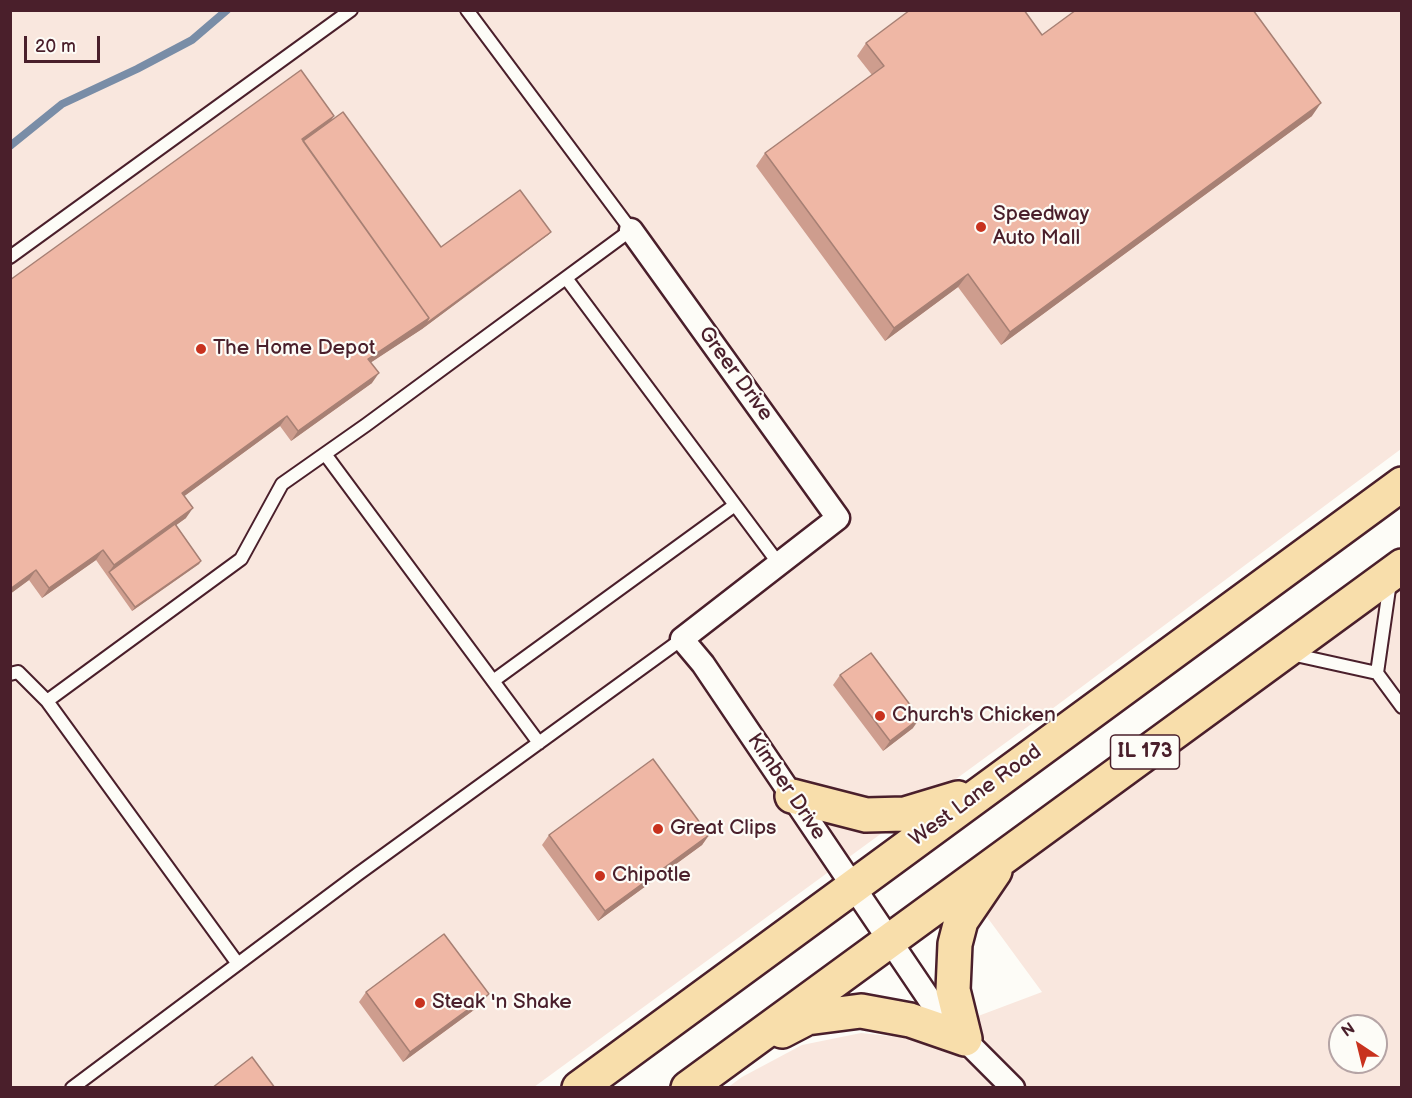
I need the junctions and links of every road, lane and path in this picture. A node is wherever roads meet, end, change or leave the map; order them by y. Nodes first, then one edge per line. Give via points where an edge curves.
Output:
1 (351, 10) edge
2 (467, 10) edge
3 (632, 230) junction
4 (10, 257) edge
5 (566, 278) junction
6 (325, 454) junction
7 (1401, 484) edge
8 (735, 505) junction
9 (779, 564) junction
10 (1396, 570) edge
11 (682, 639) junction
12 (1284, 652) junction
13 (1377, 672) junction
14 (10, 674) edge
15 (493, 681) junction
16 (47, 701) junction
17 (1401, 707) edge
18 (539, 743) junction
19 (985, 790) junction
20 (792, 796) junction
21 (1005, 855) junction
22 (853, 885) junction
23 (890, 939) junction
24 (238, 964) junction
25 (965, 1039) junction
26 (732, 1055) junction
27 (72, 1088) edge
28 (579, 1088) edge
29 (688, 1088) edge
30 (1013, 1088) edge

1 - 4 lane
2 - 3 lane
3 - 5 lane
3 - 9 street, Greer Drive via 838,518
5 - 6 lane
5 - 8 lane
6 - 15 lane
6 - 16 lane via 282,484 241,559
7 - 19 main road, West Lane Road / IL 173
8 - 9 lane
8 - 15 lane
9 - 11 street
10 - 12 main road, IL 173
10 - 13 lane
11 - 18 lane
11 - 20 street, Kimber Drive
12 - 13 lane
12 - 21 main road, IL 173
13 - 17 lane
14 - 16 lane via 18,672
15 - 18 lane
16 - 24 lane
18 - 24 lane
19 - 20 main road via 905,814 866,815
19 - 22 main road, West Lane Road / IL 173
20 - 22 street, Kimber Drive
21 - 23 main road, IL 173
21 - 25 main road via 961,921 955,944 953,990
22 - 23 street, Kimber Drive
22 - 28 main road, West Lane Road / IL 173
23 - 25 street, Kimber Drive via 940,1015
23 - 26 main road, IL 173
24 - 27 lane
25 - 26 main road via 910,1020 861,1011 807,1018
25 - 30 street, Kimber Drive
26 - 29 main road, IL 173

